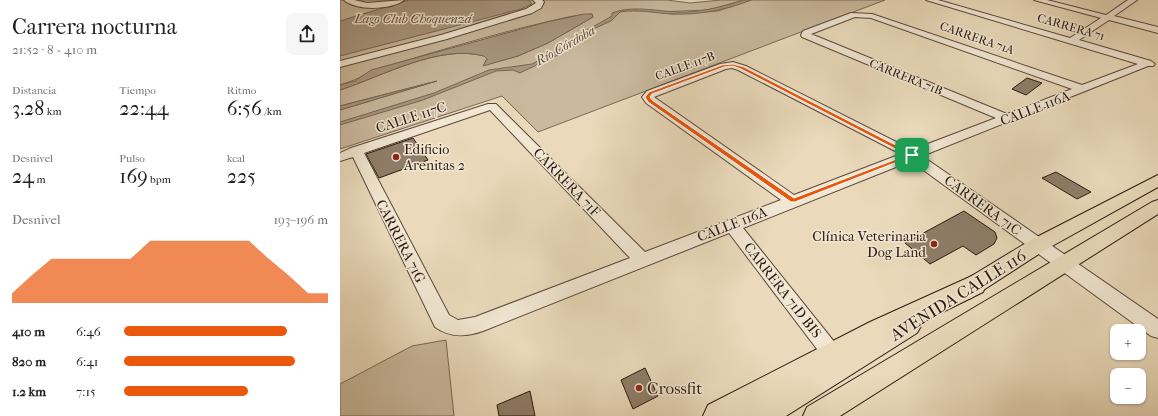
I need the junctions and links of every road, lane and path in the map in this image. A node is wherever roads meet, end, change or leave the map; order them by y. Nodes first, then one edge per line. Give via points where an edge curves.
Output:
1 (348, 0) edge
2 (400, 0) edge
3 (537, 0) edge
4 (930, 0) edge
5 (1038, 0) edge
6 (1133, 0) edge
7 (862, 14) joint
8 (1106, 17) junction
9 (1158, 30) edge
10 (1072, 41) junction
11 (340, 64) edge
12 (1153, 64) edge
13 (733, 65) joint
14 (1083, 89) junction
15 (492, 106) joint
16 (1007, 118) junction
17 (356, 151) junction
18 (912, 155) junction
19 (340, 156) edge
20 (1158, 180) edge
21 (793, 201) junction
22 (1156, 210) edge
23 (732, 225) junction
24 (1038, 245) junction
25 (642, 258) junction
26 (1064, 263) junction
27 (974, 285) junction
28 (450, 328) joint
29 (1158, 330) edge
30 (833, 355) junction
31 (719, 416) edge
32 (762, 416) edge
33 (816, 416) edge

1 - 2 street via 360,6 368,6
3 - 11 street via 540,2 538,6 529,11 444,37
4 - 10 street, CARRERA 71
5 - 8 street
6 - 8 street
7 - 14 street, CARRERA 71A
7 - 16 street, CARRERA 71B via 806,32 805,36
8 - 9 street
8 - 10 street
10 - 12 street, CARRERA 71
12 - 14 street, CALLE 116A
13 - 18 street, CARRERA 71C
13 - 21 street, CALLE 117B via 650,93 648,97 650,101
14 - 16 street, CALLE 116A
15 - 17 street, CALLE 117C
15 - 25 street, CARRERA 71F
16 - 18 street, CALLE 116A
17 - 19 street, CALLE 117C
17 - 28 street, CARRERA 71G via 442,321
18 - 21 street, CALLE 116A
18 - 24 street, CARRERA 71C
20 - 24 main road, AVENIDA CALLE 116
21 - 23 street, CALLE 116A
22 - 26 main road, AVENIDA CALLE 116
23 - 25 street, CALLE 116A
23 - 30 street, CARRERA 71D BIS
24 - 26 street, CARRERA 71C
24 - 27 main road, AVENIDA CALLE 116
25 - 28 street, CALLE 116A via 476,324
26 - 29 street, CARRERA 71C
26 - 33 main road, AVENIDA CALLE 116
27 - 30 highway
27 - 32 main road, AVENIDA CALLE 116
30 - 31 highway

